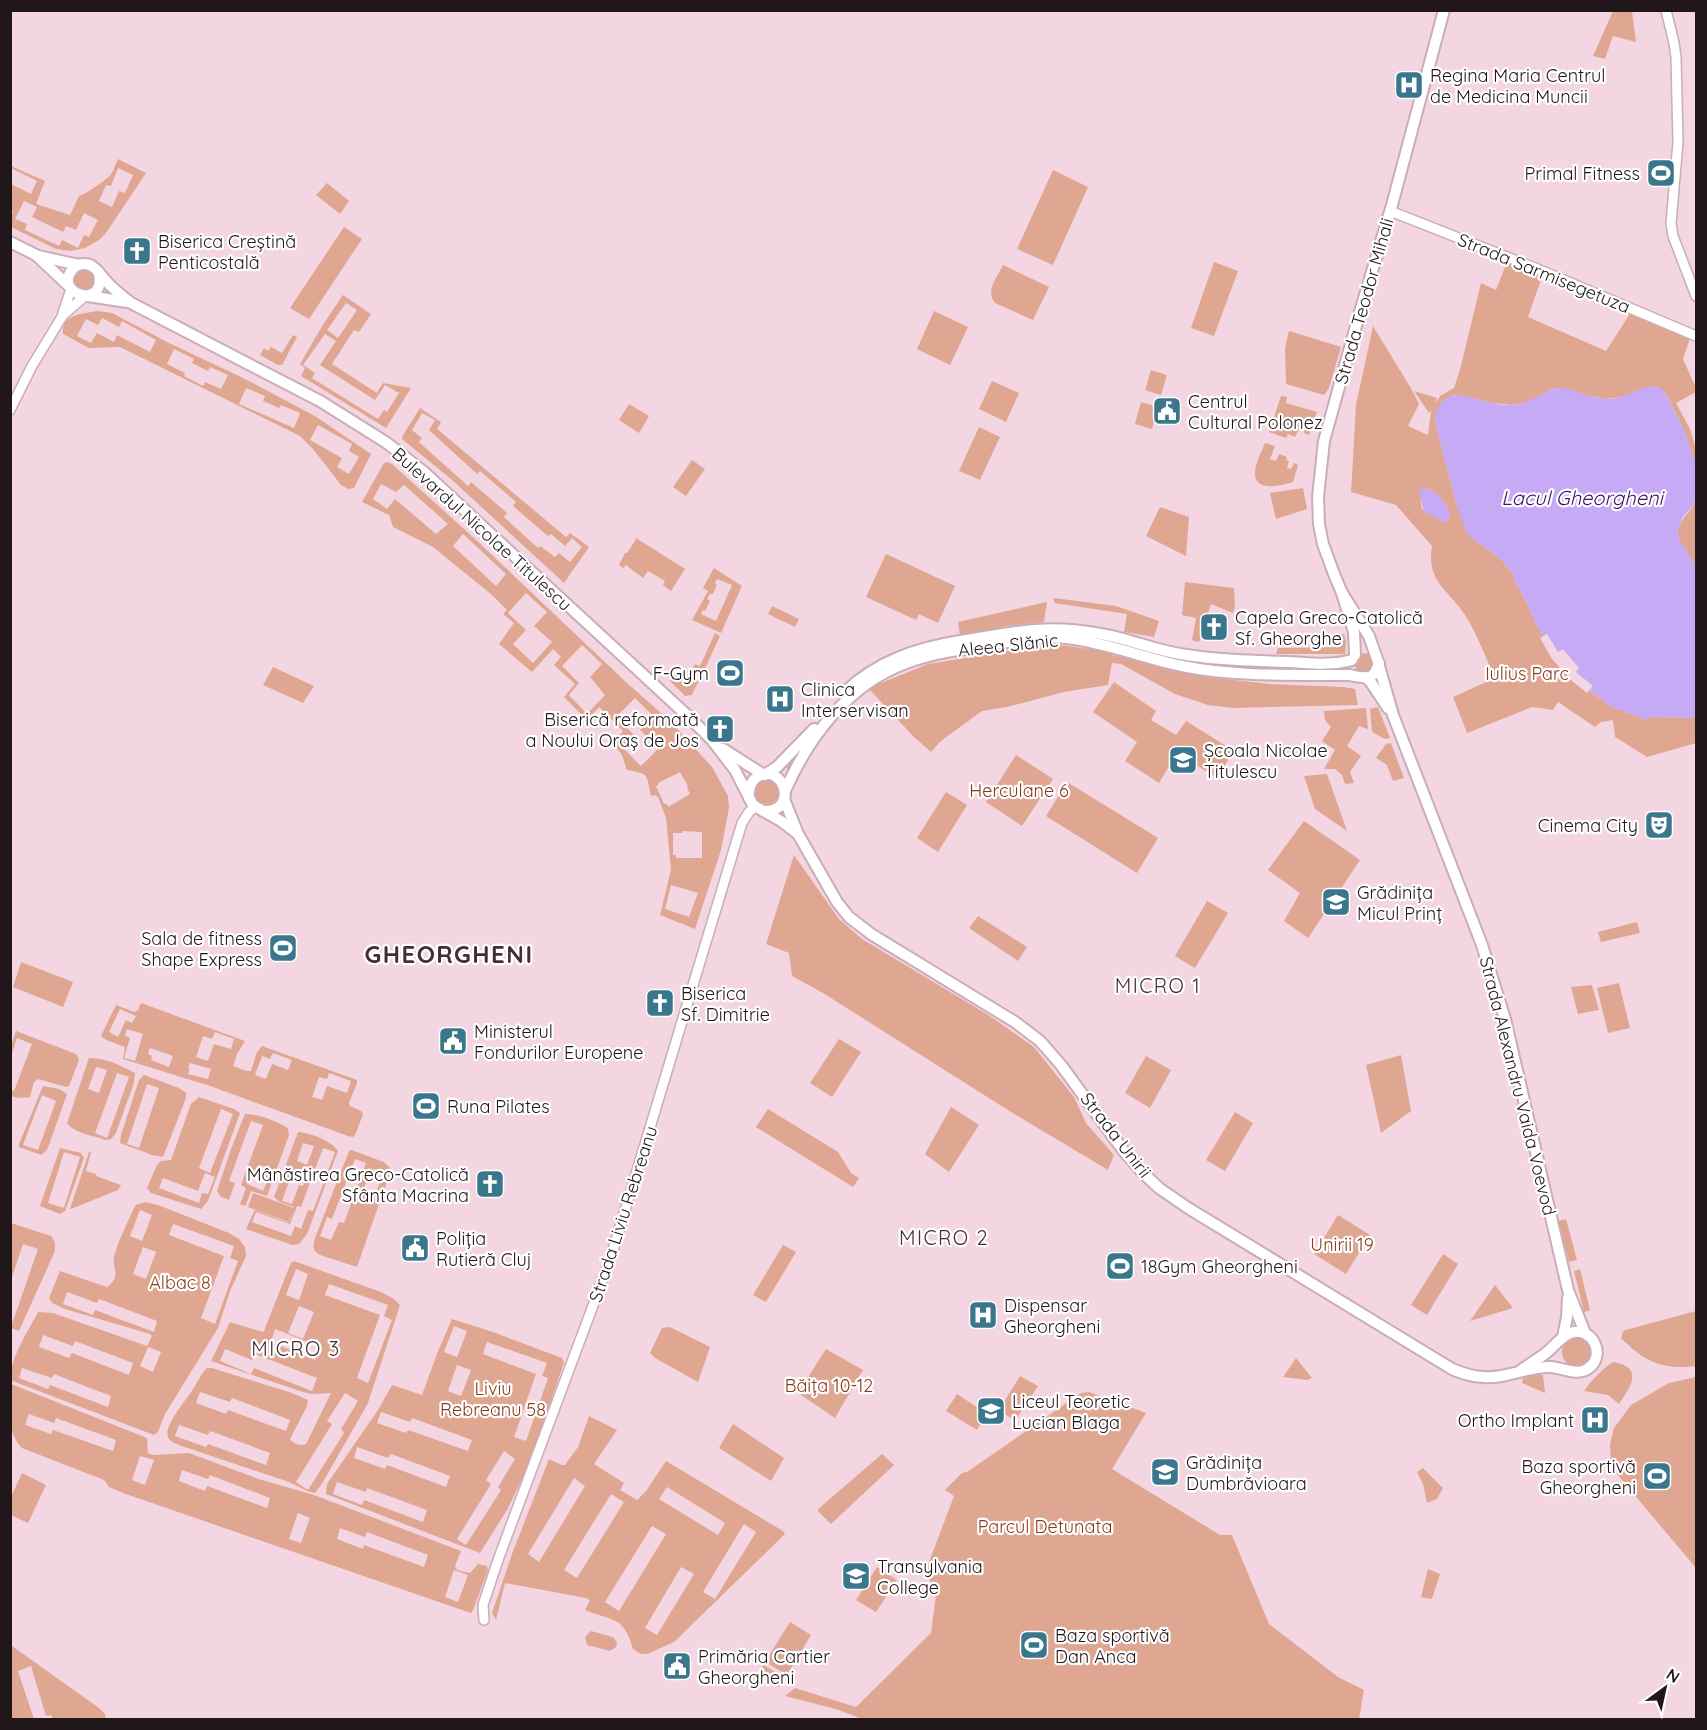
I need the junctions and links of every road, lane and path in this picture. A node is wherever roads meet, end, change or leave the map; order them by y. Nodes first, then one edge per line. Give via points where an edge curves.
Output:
1 (1444, 10) edge
2 (1666, 10) edge
3 (1390, 211) junction
4 (10, 242) edge
5 (36, 255) junction
6 (79, 265) junction
7 (99, 273) junction
8 (70, 288) junction
9 (86, 296) junction
10 (1696, 296) edge
11 (131, 303) junction
12 (63, 315) junction
13 (1696, 336) edge
14 (10, 410) edge
15 (1342, 593) junction
16 (1354, 658) junction
17 (1377, 659) junction
18 (1363, 677) junction
19 (1393, 715) junction
20 (712, 740) junction
21 (765, 774) junction
22 (785, 795) junction
23 (756, 805) junction
24 (798, 834) junction
25 (1569, 1292) junction
26 (1585, 1333) junction
27 (1562, 1339) junction
28 (1565, 1369) junction
29 (1520, 1371) junction
30 (484, 1620) dead end

1 - 3 main road, Strada Teodor Mihali
2 - 10 street via 1676,57 1678,132 1671,223
3 - 13 street, Strada Sarmisegetuza
3 - 15 main road, Strada Teodor Mihali via 1324,441 1319,524
4 - 5 main road
5 - 6 main road
5 - 8 main road
6 - 7 main road via 90,265
6 - 8 main road via 69,273
7 - 9 main road via 98,289
7 - 11 main road, Bulevardul Nicolae Titulescu
8 - 9 main road
8 - 12 street
9 - 11 main road, Bulevardul Nicolae Titulescu
9 - 12 street
11 - 20 main road, Bulevardul Nicolae Titulescu via 320,401 406,457
12 - 14 street
15 - 16 main road, Strada Teodor Mihali via 1354,632
15 - 17 main road, Strada Teodor Mihali
16 - 17 main road via 1365,651
16 - 18 main road via 1353,670
16 - 21 main road, Aleea Slănic via 1336,663 1303,663 1196,657 1095,632 1051,628 951,642 892,659 861,678 800,745
17 - 18 main road via 1375,673
17 - 19 main road, Strada Alexandru Vaida Voevod
18 - 19 main road, Strada Alexandru Vaida Voevod via 1371,681
18 - 22 main road, Aleea Slănic via 1200,669 1068,638 1019,640 949,651 896,667 860,688 810,744
19 - 25 main road, Strada Alexandru Vaida Voevod via 1476,928 1499,998
20 - 21 main road, Bulevardul Nicolae Titulescu
20 - 23 main road, Bulevardul Nicolae Titulescu
21 - 22 main road via 779,778
21 - 23 main road via 752,781 748,791
22 - 23 main road via 775,810
22 - 24 main road, Strada Unirii
23 - 24 main road, Strada Unirii
23 - 30 street, Strada Liviu Rebreanu via 742,823 610,1260 498,1560 483,1605
24 - 29 main road, Strada Unirii via 849,917 1040,1041 1129,1158 1169,1195 1452,1369 1481,1377
25 - 26 main road, Strada Alexandru Vaida Voevod
25 - 27 main road, Strada Alexandru Vaida Voevod
26 - 27 main road, Strada Unirii via 1572,1332
26 - 28 main road, Strada Unirii via 1596,1344 1596,1360 1585,1371
27 - 28 main road via 1557,1356
27 - 29 main road, Strada Unirii
28 - 29 main road, Strada Unirii

